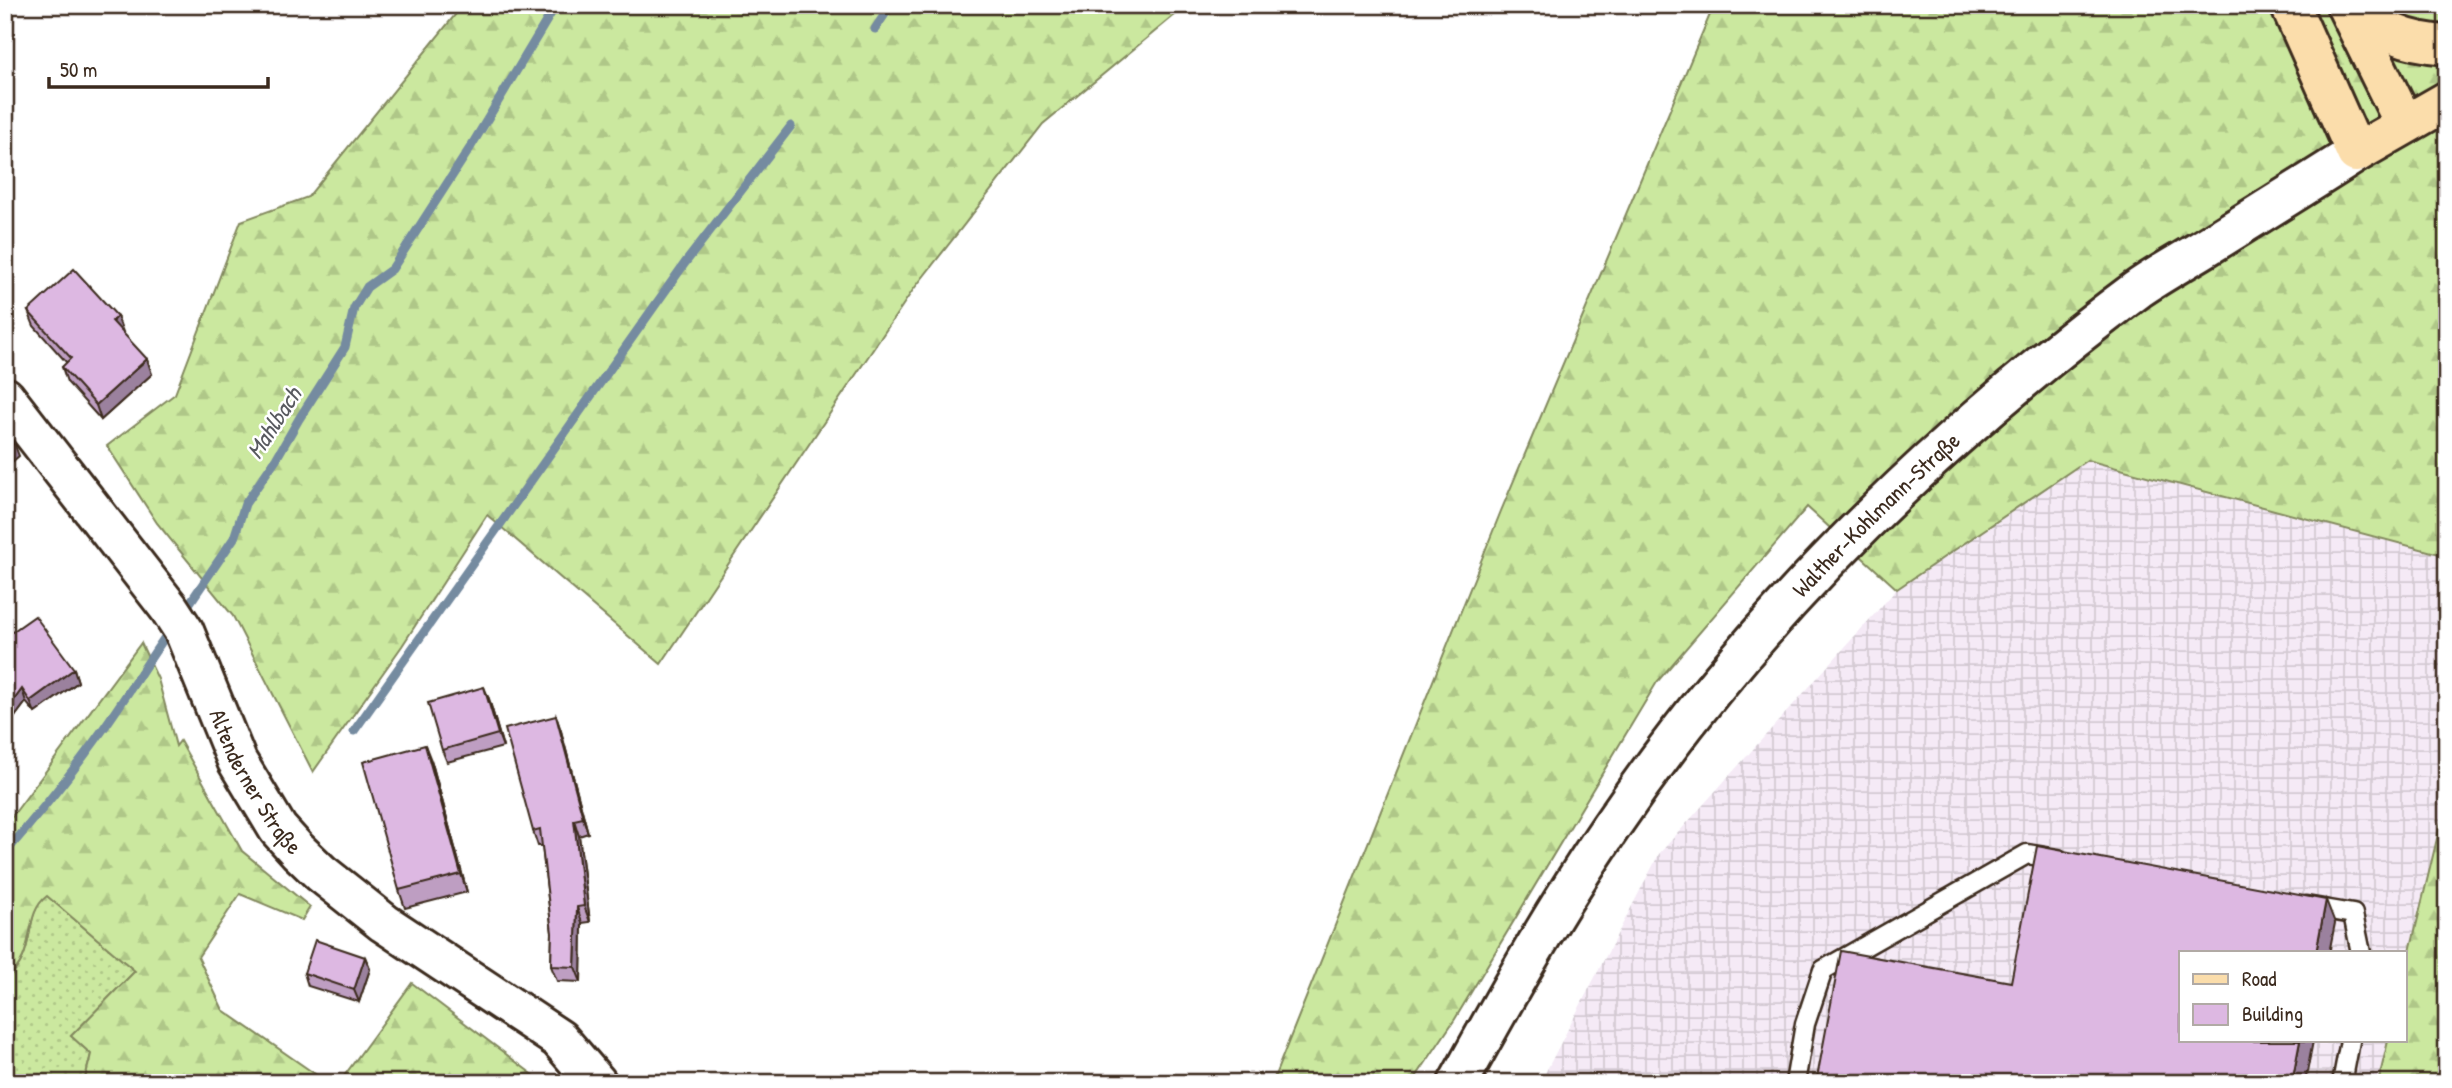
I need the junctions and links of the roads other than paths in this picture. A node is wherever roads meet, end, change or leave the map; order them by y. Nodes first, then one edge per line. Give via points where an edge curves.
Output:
1 (2290, 5) edge
2 (2347, 5) edge
3 (2447, 45) edge
4 (2447, 101) edge
5 (2405, 125) junction
6 (2356, 153) junction
7 (5, 397) edge
8 (2082, 864) edge
9 (2285, 902) edge
10 (2361, 951) edge
11 (2350, 1042) edge
12 (597, 1083) edge
13 (1458, 1083) edge
14 (1796, 1083) edge
15 (2342, 1083) edge

1 - 6 main road
2 - 3 main road via 2388,33 2418,43
2 - 5 main road
4 - 5 main road, Walther-Kohlmann-Straße
5 - 6 main road, Walther-Kohlmann-Straße
6 - 13 main road, Walther-Kohlmann-Straße via 2142,287 1959,433 1852,535 1692,716 1611,826 1533,947
7 - 12 main road, Altenderner Straße via 184,631 236,761 278,829 384,923 559,1039
8 - 14 lane via 2027,854 1823,970 1805,1024
9 - 10 lane via 2353,914
11 - 15 lane

